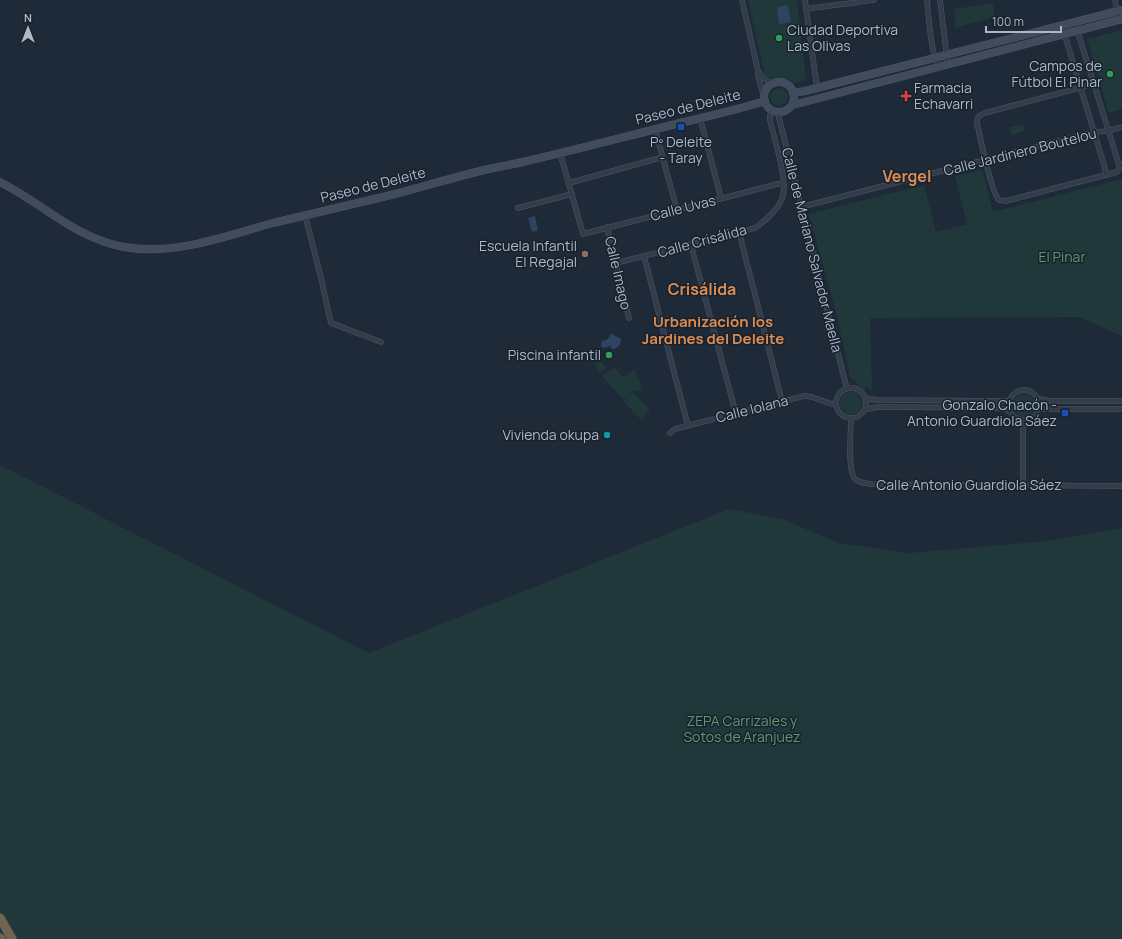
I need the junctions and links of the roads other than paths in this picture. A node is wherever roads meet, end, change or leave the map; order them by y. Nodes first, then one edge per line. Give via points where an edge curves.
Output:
1 (742, 0) edge
2 (805, 0) edge
3 (874, 0) edge
4 (927, 0) edge
5 (940, 0) edge
6 (1115, 0) edge
7 (806, 9) junction
8 (1119, 10) edge
9 (1121, 20) edge
10 (1072, 23) junction
11 (1062, 26) junction
12 (1077, 32) junction
13 (1065, 34) junction
14 (946, 55) junction
15 (935, 58) junction
16 (947, 65) junction
17 (939, 67) junction
18 (758, 70) junction
19 (773, 84) junction
20 (1094, 84) junction
21 (817, 88) junction
22 (1081, 88) junction
23 (793, 93) junction
24 (764, 99) junction
25 (793, 105) junction
26 (776, 111) junction
27 (700, 118) junction
28 (1122, 127) edge
29 (655, 129) junction
30 (1108, 130) junction
31 (1094, 132) junction
32 (560, 153) junction
33 (663, 157) junction
34 (985, 160) junction
35 (1121, 165) edge
36 (1107, 175) junction
37 (0, 182) edge
38 (569, 183) junction
39 (784, 185) junction
40 (572, 194) junction
41 (721, 198) junction
42 (801, 207) junction
43 (518, 208) dead end
44 (677, 210) junction
45 (305, 216) junction
46 (607, 227) junction
47 (739, 232) junction
48 (691, 245) junction
49 (644, 256) junction
50 (616, 263) junction
51 (628, 318) dead end
52 (381, 342) dead end
53 (847, 388) junction
54 (865, 397) junction
55 (1038, 399) junction
56 (1009, 401) junction
57 (782, 402) junction
58 (1122, 402) edge
59 (836, 405) junction
60 (1038, 409) junction
61 (1122, 409) edge
62 (864, 410) junction
63 (1010, 412) junction
64 (736, 414) junction
65 (851, 418) junction
66 (1023, 421) junction
67 (688, 426) junction
68 (670, 434) dead end
69 (1023, 485) junction
70 (1122, 486) edge
71 (0, 918) edge
72 (12, 939) edge

1 - 18 street
2 - 7 street
3 - 7 street
4 - 15 street
5 - 14 street
6 - 8 street
7 - 21 street
8 - 9 street
8 - 10 main road
9 - 12 main road
10 - 11 main road
10 - 12 street
11 - 13 street
11 - 14 main road
12 - 13 main road
12 - 20 street
13 - 16 main road
13 - 22 street
14 - 15 main road
14 - 16 street
15 - 17 street
15 - 21 main road
16 - 17 main road
17 - 25 main road
18 - 19 street via 763,78
18 - 24 street
19 - 23 main road via 783,83 791,88
19 - 24 main road via 766,90
20 - 22 street
20 - 30 street
21 - 23 main road
22 - 31 street
22 - 34 street via 980,115 976,123
23 - 25 main road
24 - 26 main road via 766,105
24 - 27 main road, Paseo de Deleite
25 - 26 main road via 788,110
26 - 39 street, Calle Crisálida via 770,114 770,120
26 - 42 street, Calle de Mariano Salvador Maella
27 - 29 main road, Paseo de Deleite
27 - 41 street
28 - 30 street, Calle Jardinero Boutelou
29 - 32 main road, Paseo de Deleite
29 - 33 street
30 - 31 street, Calle Jardinero Boutelou
30 - 35 street
31 - 34 street, Calle Jardinero Boutelou
31 - 36 street
32 - 38 street
32 - 45 main road, Paseo de Deleite
33 - 38 street
33 - 44 street
34 - 36 street via 995,195 1002,201
34 - 42 street, Calle Jardinero Boutelou
35 - 36 street via 1116,172
37 - 45 main road, Paseo de Deleite via 77,230 109,244 124,247 160,250 185,246
38 - 40 street
39 - 41 street, Calle Uvas via 777,184
39 - 47 street, Calle Crisálida via 782,200 767,218 755,228
40 - 43 street
40 - 46 street, Calle Uvas via 583,234
41 - 44 street, Calle Uvas
42 - 53 street, Calle de Mariano Salvador Maella
44 - 46 street, Calle Uvas
45 - 52 street via 331,323
46 - 50 street, Calle Imago
47 - 48 street, Calle Crisálida
47 - 57 street
48 - 49 street, Calle Crisálida
48 - 64 street
49 - 50 street, Calle Crisálida
49 - 67 street
50 - 51 street, Calle Imago
53 - 54 street via 856,389
53 - 59 street via 837,396
54 - 56 street via 878,400
54 - 62 street
55 - 56 street via 1033,393 1024,390 1014,393
55 - 58 street
55 - 60 street
56 - 63 street
57 - 59 street, Calle Iolana via 812,396
57 - 64 street, Calle Iolana
59 - 65 street via 839,413
60 - 61 street
60 - 66 street via 1031,419
62 - 63 street via 996,408
62 - 65 street via 859,416
63 - 66 street via 1015,418
64 - 67 street, Calle Iolana
65 - 69 street, Calle Antonio Guardiola Sáez via 850,466 852,475 862,483
66 - 69 street
67 - 68 street, Calle Iolana via 675,429
69 - 70 street, Calle Antonio Guardiola Sáez
71 - 72 highway

